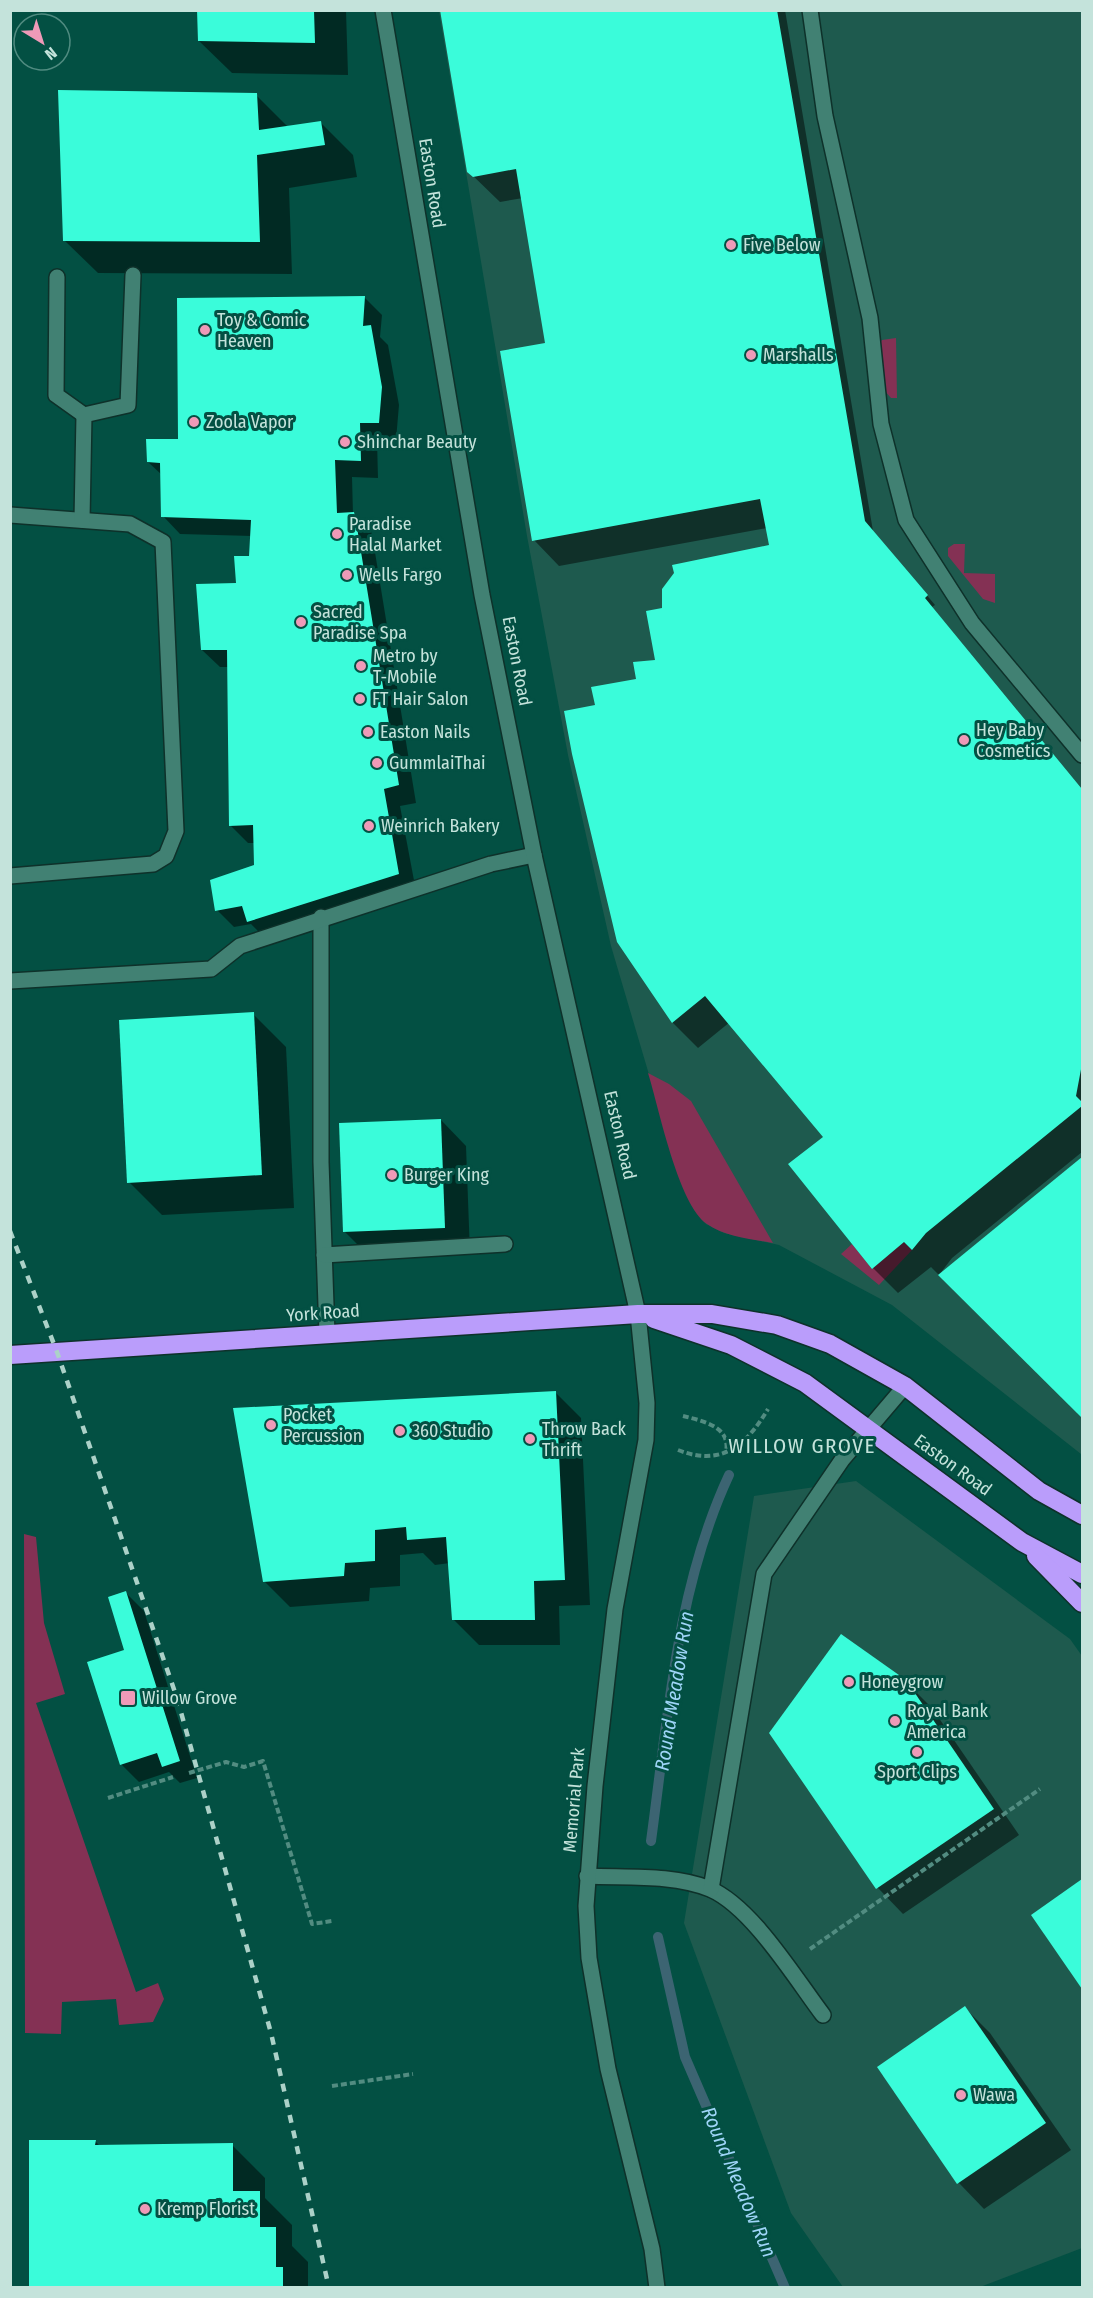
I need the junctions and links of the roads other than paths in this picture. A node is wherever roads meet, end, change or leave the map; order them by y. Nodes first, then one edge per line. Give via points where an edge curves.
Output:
1 (383, 10) edge
2 (810, 10) edge
3 (133, 275) dead end
4 (57, 277) dead end
5 (84, 415) junction
6 (10, 515) edge
7 (82, 520) junction
8 (1083, 755) edge
9 (534, 855) junction
10 (10, 876) edge
11 (321, 917) junction
12 (10, 981) edge
13 (505, 1244) dead end
14 (324, 1255) junction
15 (638, 1314) junction
16 (327, 1334) junction
17 (10, 1355) edge
18 (905, 1386) junction
19 (868, 1429) junction
20 (1083, 1515) edge
21 (1022, 1542) junction
22 (1083, 1574) edge
23 (1083, 1603) edge
24 (587, 1876) junction
25 (711, 1889) junction
26 (823, 2015) dead end
27 (657, 2288) edge

1 - 9 main road, Easton Road via 482,595
2 - 8 main road via 825,116 870,318 881,424 906,520 972,623
3 - 5 main road via 128,405
4 - 5 main road via 56,395
5 - 7 main road
6 - 7 main road
7 - 10 main road via 130,524 163,542 176,831 166,856 153,864
9 - 11 main road via 491,864
9 - 15 main road, Easton Road
11 - 12 main road via 240,946 211,969
11 - 14 main road
13 - 14 main road
14 - 16 main road
15 - 16 highway, York Road
15 - 18 highway, Easton Road via 712,1314 777,1325 830,1344
15 - 19 highway, Easton Road via 730,1345 805,1383
15 - 24 main road, Memorial Park via 647,1403 646,1440 615,1609
16 - 17 highway, York Road
18 - 19 main road
18 - 20 highway, Easton Road via 1039,1491
19 - 21 highway, Easton Road
19 - 25 main road via 817,1494 764,1574
21 - 22 highway, Easton Road
21 - 23 highway
24 - 25 main road via 664,1879
24 - 27 main road, Memorial Park via 586,1916 593,1981 608,2069 652,2250
25 - 26 main road via 748,1916

